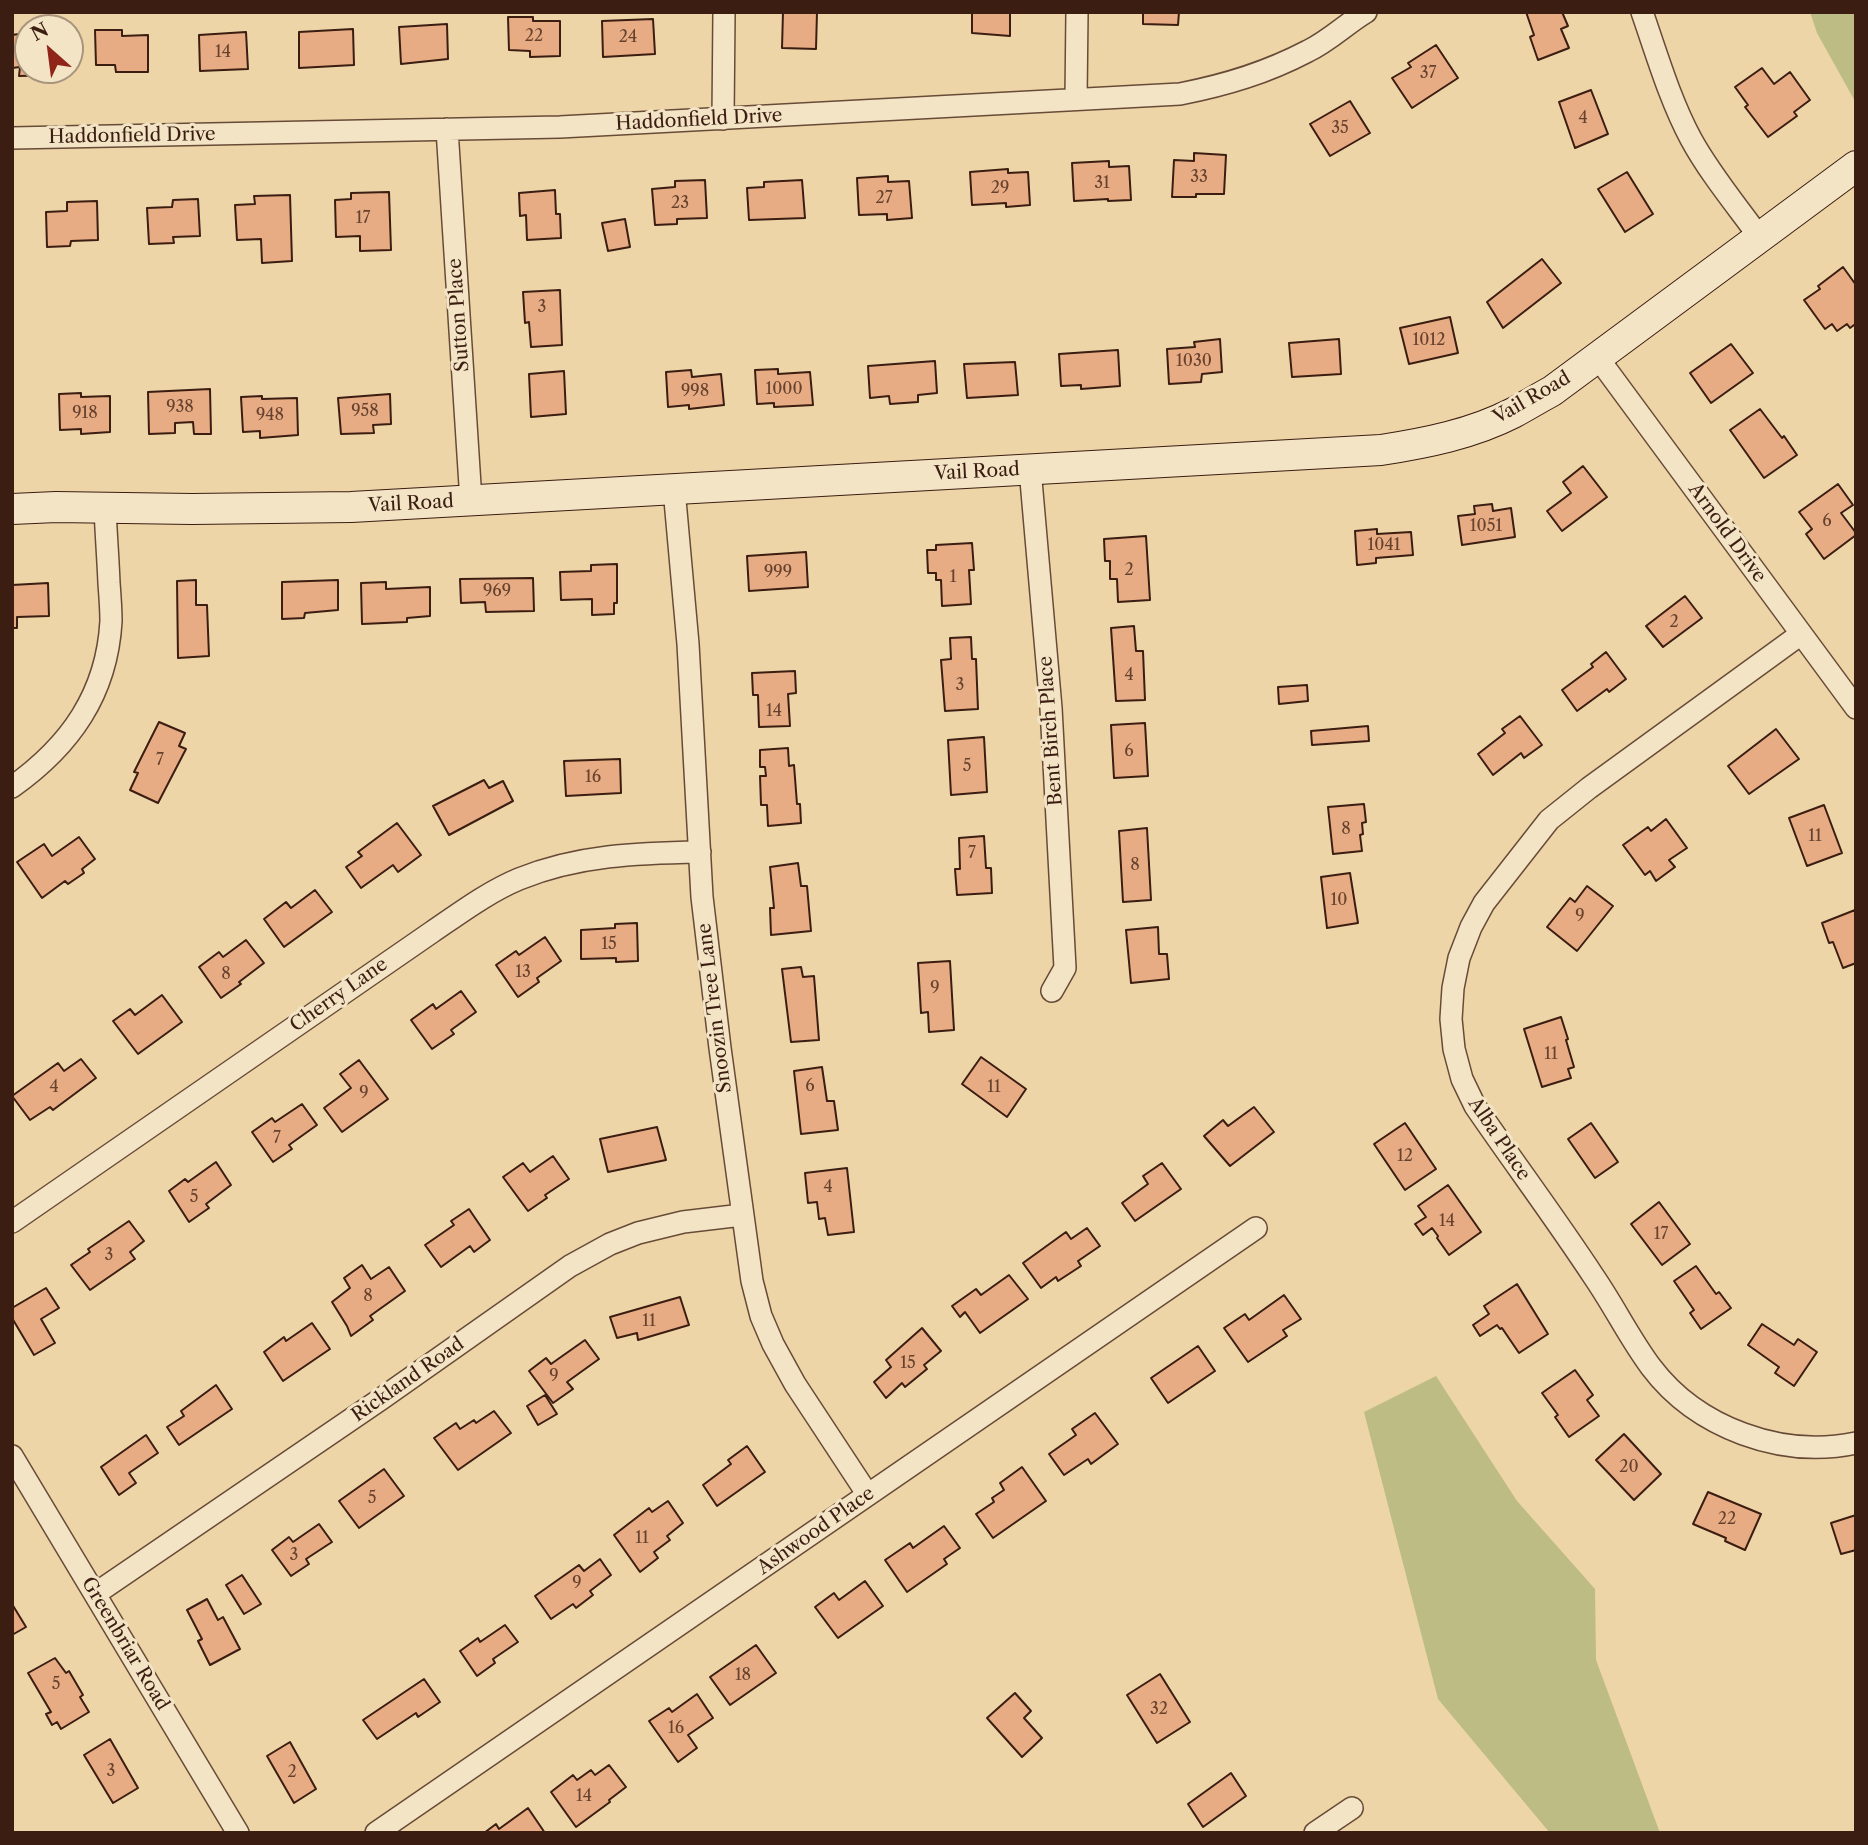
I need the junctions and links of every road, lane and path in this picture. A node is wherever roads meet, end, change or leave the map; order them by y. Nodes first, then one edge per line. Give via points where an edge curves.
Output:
1 (724, 12) edge
2 (1077, 12) edge
3 (1366, 12) edge
4 (1642, 12) edge
5 (1076, 99) junction
6 (723, 119) junction
7 (447, 129) junction
8 (12, 138) edge
9 (1856, 166) edge
10 (1760, 238) junction
11 (1598, 358) junction
12 (1030, 469) junction
13 (674, 489) junction
14 (471, 501) junction
15 (105, 508) junction
16 (12, 509) edge
17 (1801, 634) junction
18 (1856, 708) edge
19 (12, 787) edge
20 (699, 852) junction
21 (1052, 991) dead end
22 (742, 1215) junction
23 (12, 1222) edge
24 (1256, 1228) dead end
25 (1856, 1443) edge
26 (12, 1455) edge
27 (868, 1495) junction
28 (95, 1594) junction
29 (1352, 1808) dead end
30 (238, 1833) edge
31 (376, 1833) edge
32 (1315, 1833) edge

1 - 6 street
2 - 5 street
3 - 5 street, Haddonfield Drive via 1309,51 1224,85 1180,94
4 - 10 street via 1690,137
5 - 6 street, Haddonfield Drive
6 - 7 street, Haddonfield Drive
7 - 8 street, Haddonfield Drive
7 - 14 street, Sutton Place
9 - 10 street, Vail Road
10 - 11 street, Vail Road
11 - 12 street, Vail Road via 1512,414 1426,443 1381,450
11 - 17 street, Arnold Drive
12 - 13 street, Vail Road
12 - 21 street, Bent Birch Place via 1051,708 1065,968
13 - 14 street, Vail Road
13 - 20 street, Snoozin Tree Lane
14 - 15 street, Vail Road via 351,507
15 - 16 street, Vail Road
15 - 19 street via 111,620 100,679 71,733
17 - 18 street, Arnold Drive
17 - 25 street, Alba Place via 1549,820 1484,903 1471,927 1459,958 1451,1019 1462,1079 1475,1106 1667,1385 1691,1406 1747,1436 1807,1447
20 - 22 street, Snoozin Tree Lane
20 - 23 street, Cherry Lane via 582,860 519,879 492,893
22 - 27 street, Snoozin Tree Lane via 752,1281 773,1344
22 - 28 street, Rickland Road via 639,1233 570,1266
24 - 27 street, Ashwood Place
26 - 28 street, Greenbriar Road
27 - 31 street, Ashwood Place
28 - 30 street, Greenbriar Road
29 - 32 street

